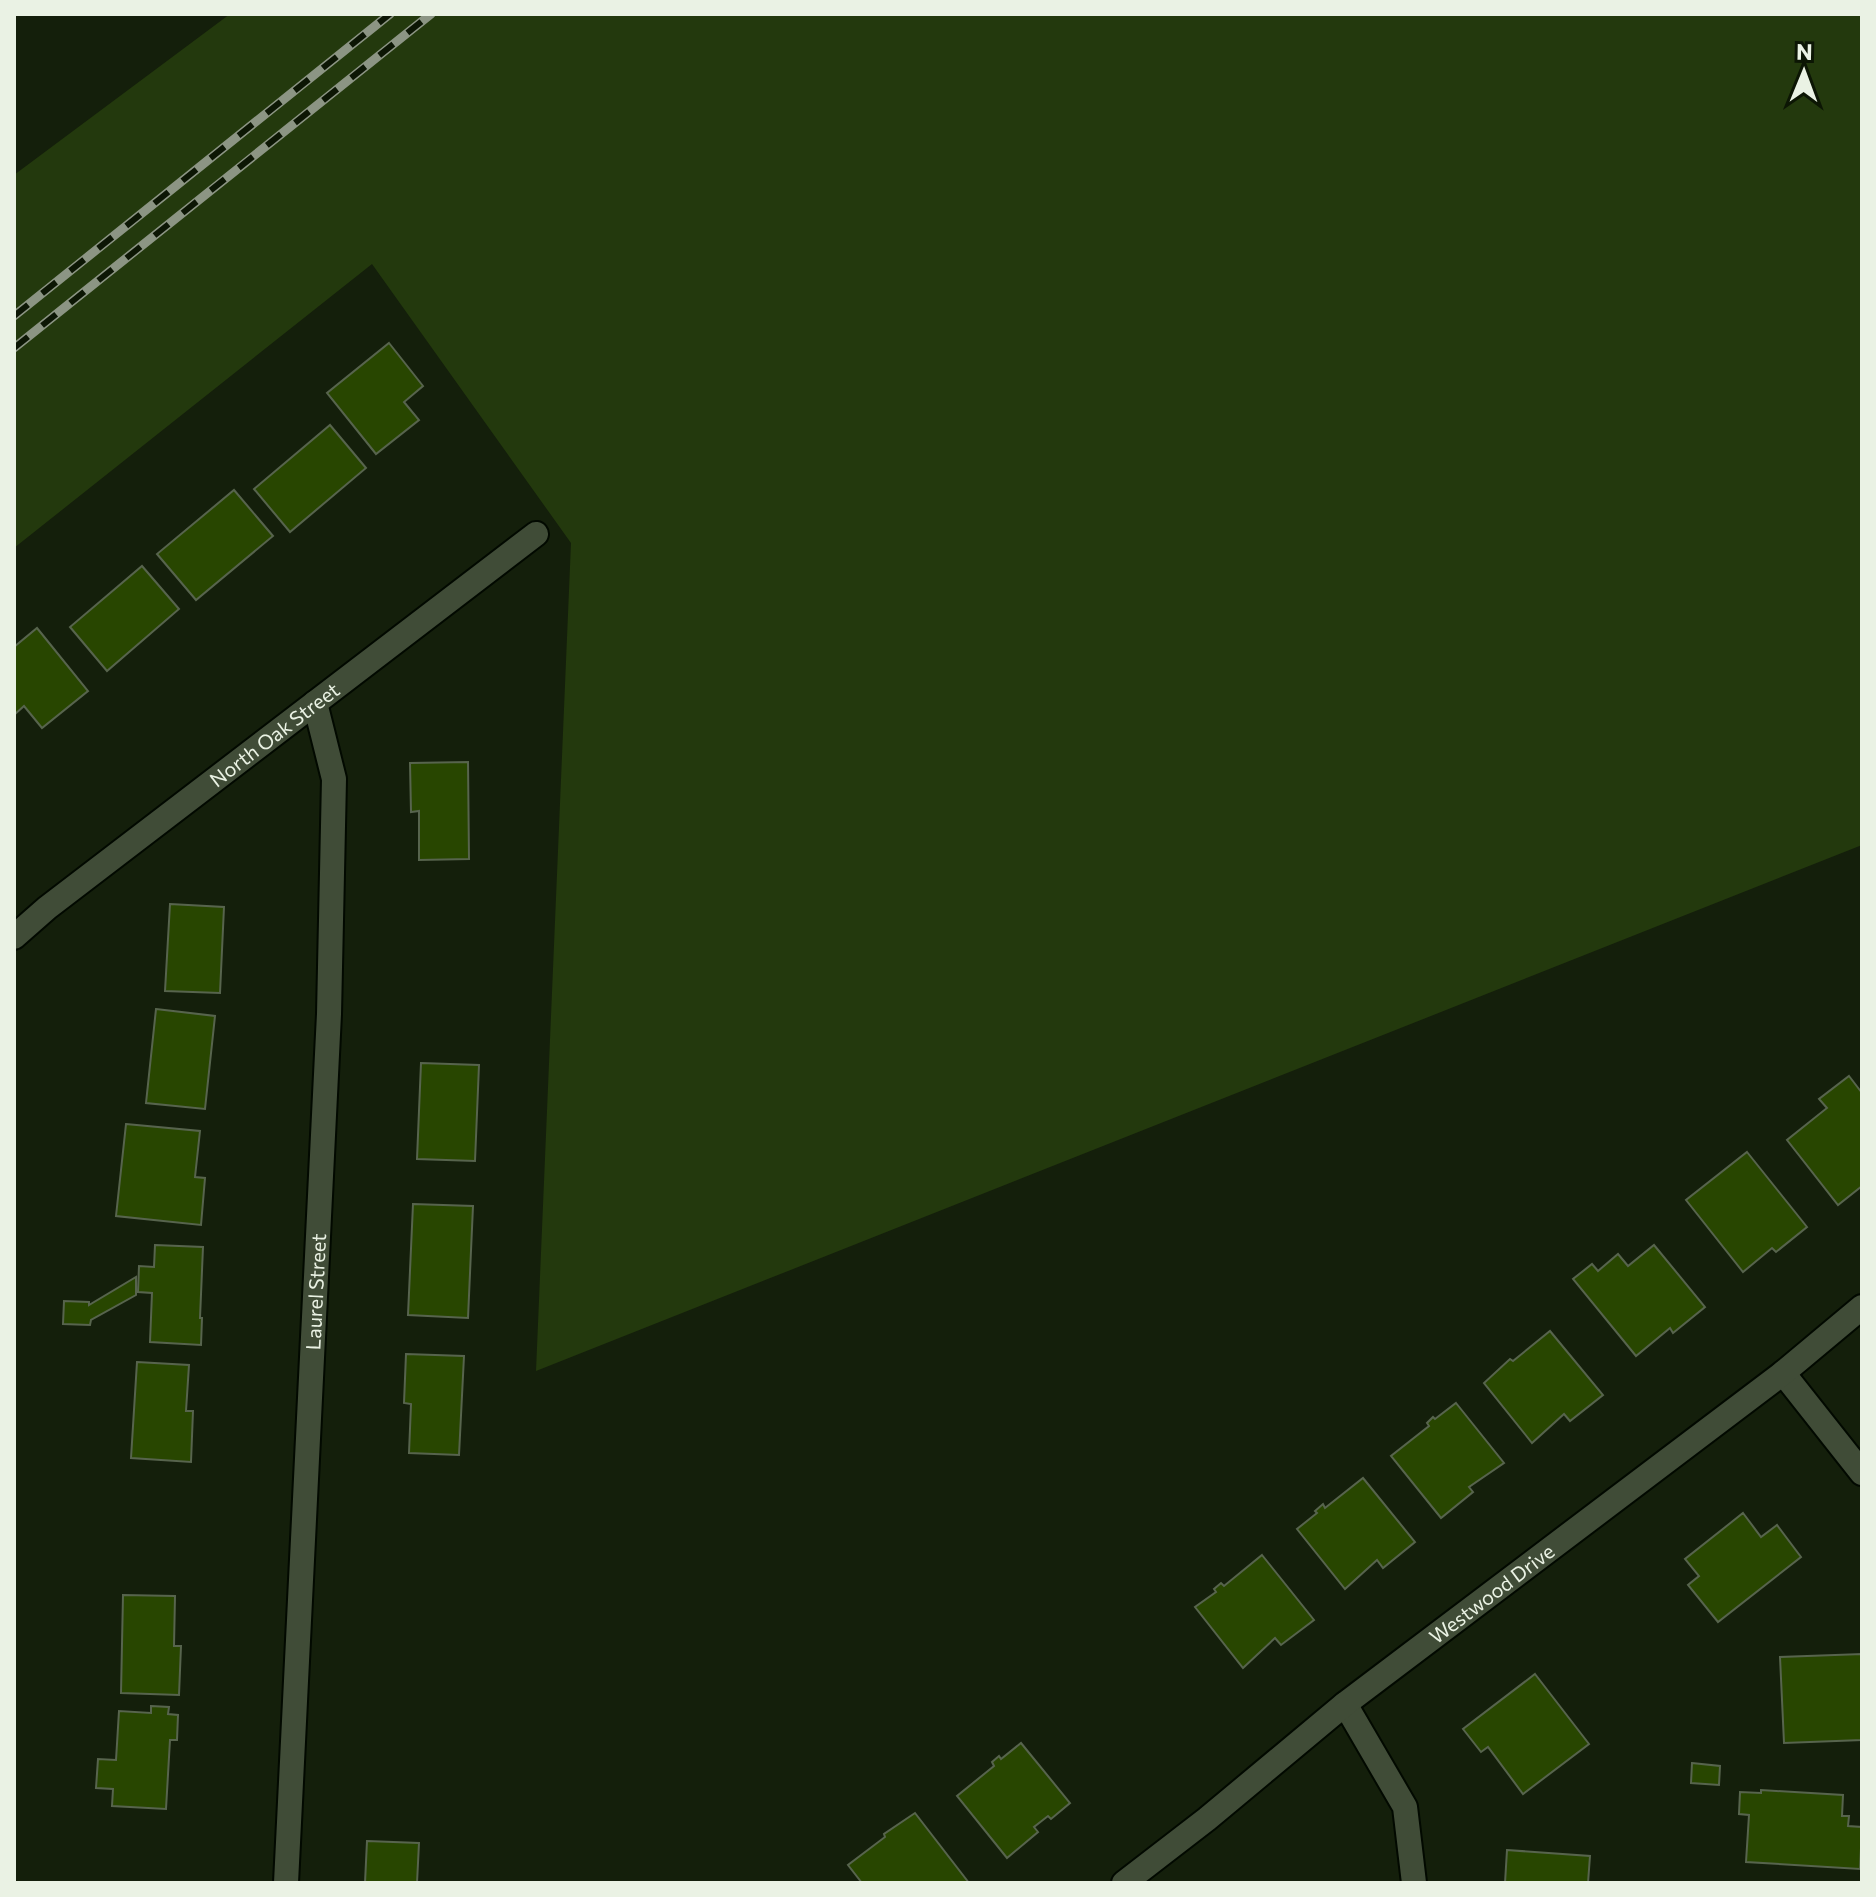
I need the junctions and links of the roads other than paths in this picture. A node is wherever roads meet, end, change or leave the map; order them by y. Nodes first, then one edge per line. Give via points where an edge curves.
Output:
1 (536, 534) dead end
2 (315, 703) junction
3 (14, 937) edge
4 (1862, 1307) edge
5 (1783, 1373) junction
6 (1862, 1473) edge
7 (1345, 1704) junction
8 (286, 1883) edge
9 (1124, 1883) edge
10 (1414, 1883) edge

1 - 2 street, North Oak Street
2 - 3 street, North Oak Street
2 - 8 street, Laurel Street via 334,779 330,998
4 - 5 street, Westwood Drive
5 - 6 street
5 - 7 street, Westwood Drive
7 - 9 street, Westwood Drive
7 - 10 street via 1405,1807

